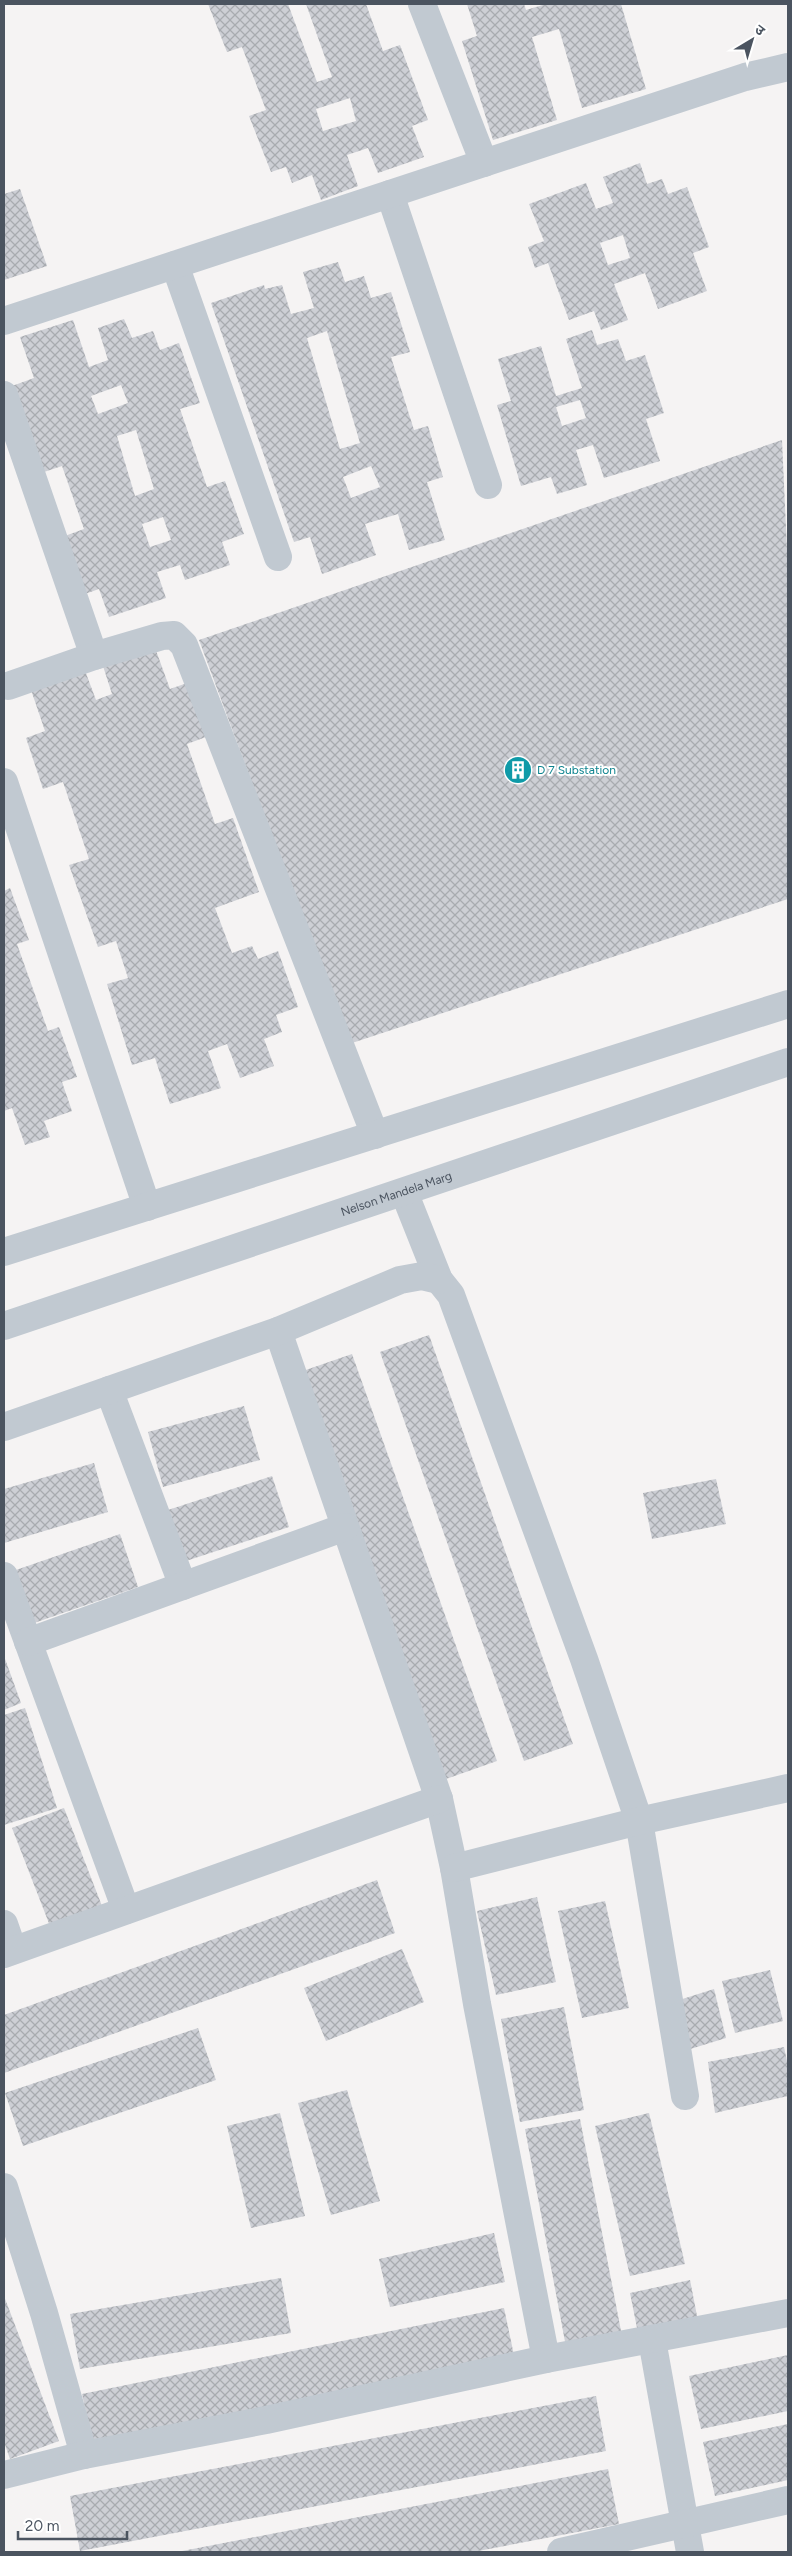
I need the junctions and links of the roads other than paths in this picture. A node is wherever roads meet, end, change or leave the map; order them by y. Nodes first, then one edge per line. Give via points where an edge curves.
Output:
1 (422, 4) edge
2 (788, 67) edge
3 (484, 163) junction
4 (390, 194) junction
5 (175, 265) junction
6 (4, 321) edge
7 (4, 396) edge
8 (488, 485) dead end
9 (278, 557) dead end
10 (94, 656) junction
11 (8, 686) dead end
12 (4, 782) edge
13 (788, 1004) edge
14 (788, 1062) edge
15 (375, 1135) junction
16 (404, 1192) junction
17 (147, 1207) junction
18 (4, 1252) edge
19 (439, 1280) junction
20 (4, 1326) edge
21 (278, 1331) junction
22 (110, 1390) junction
23 (4, 1426) edge
24 (345, 1527) junction
25 (4, 1576) edge
26 (183, 1586) junction
27 (28, 1642) junction
28 (788, 1788) edge
29 (439, 1799) junction
30 (639, 1821) junction
31 (454, 1868) junction
32 (126, 1910) junction
33 (4, 1924) edge
34 (8, 1952) edge
35 (685, 2096) dead end
36 (4, 2187) edge
37 (788, 2313) edge
38 (652, 2340) junction
39 (546, 2360) junction
40 (84, 2454) junction
41 (4, 2475) edge
42 (788, 2500) edge
43 (684, 2526) junction
44 (561, 2552) edge
45 (690, 2552) edge

1 - 3 street
2 - 3 street via 745,77
3 - 4 street
4 - 5 street
4 - 8 street
5 - 6 street
5 - 9 street
7 - 10 street
10 - 11 street
10 - 15 street via 162,636 174,635 184,645
12 - 17 street
13 - 15 street
14 - 16 street, Nelson Mandela Marg
15 - 17 street
16 - 19 street
16 - 20 street, Nelson Mandela Marg
17 - 18 street
19 - 21 street via 422,1276 400,1280
19 - 30 street via 450,1295 584,1659
21 - 22 street
21 - 24 street
22 - 23 street
22 - 26 street
24 - 26 street
24 - 29 street
25 - 27 street
26 - 27 street
27 - 32 street
28 - 30 street
29 - 31 street
29 - 32 street
30 - 31 street
30 - 35 street
31 - 39 street
32 - 34 street
33 - 34 street
36 - 40 street
37 - 38 street
38 - 39 street
38 - 43 street
39 - 40 street via 266,2420
40 - 41 street
42 - 43 street
43 - 44 street
43 - 45 street

